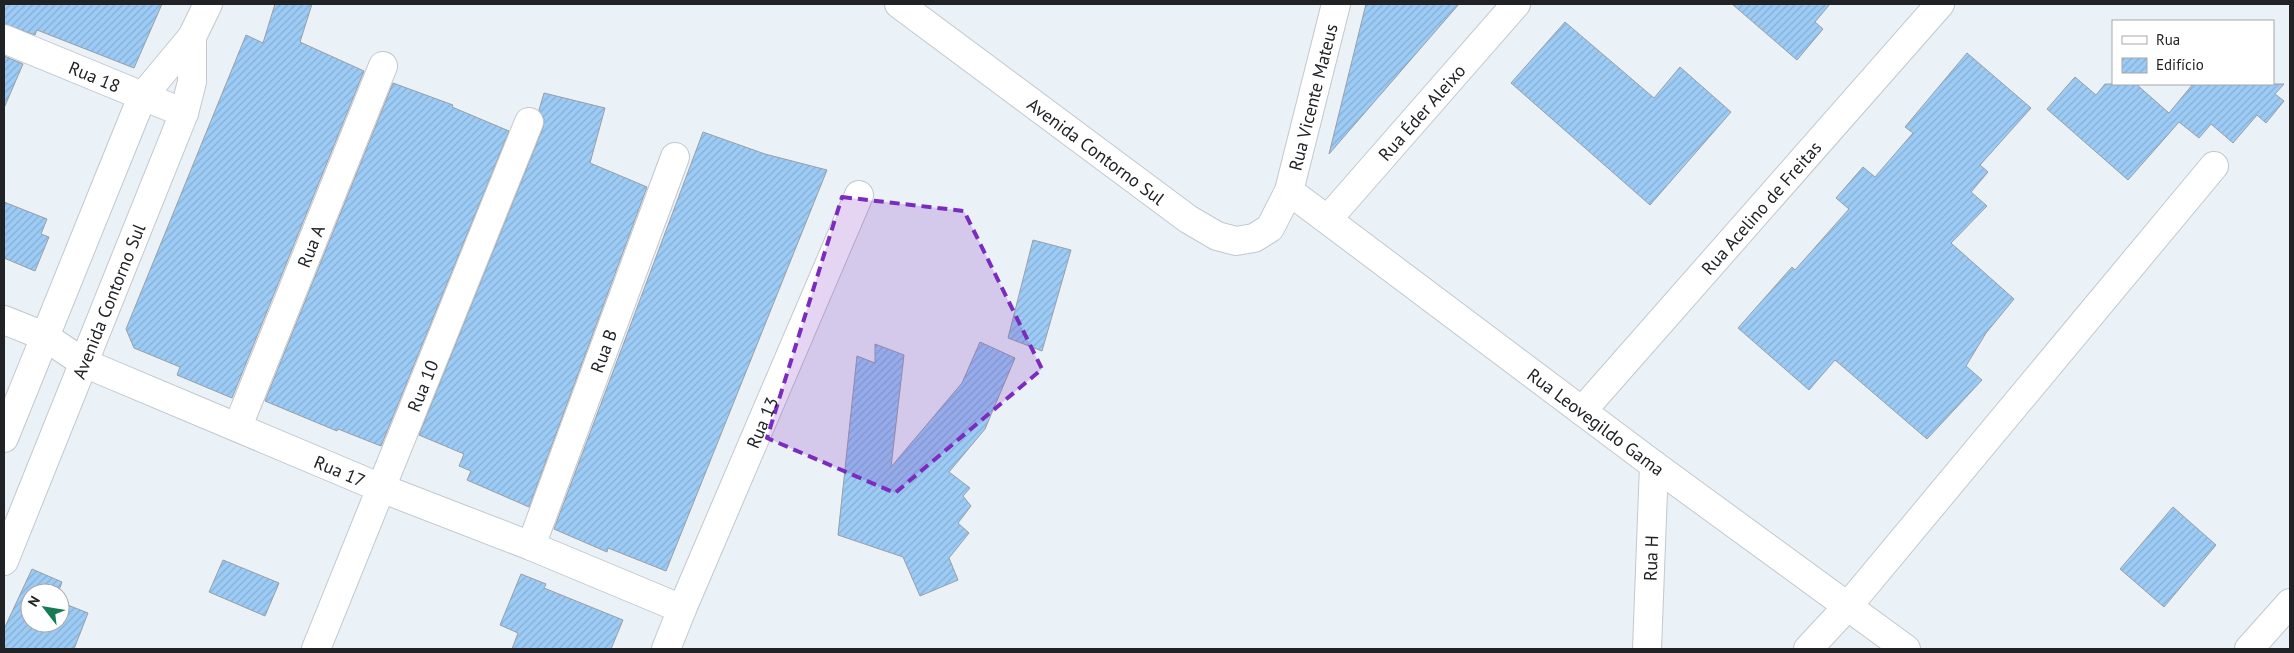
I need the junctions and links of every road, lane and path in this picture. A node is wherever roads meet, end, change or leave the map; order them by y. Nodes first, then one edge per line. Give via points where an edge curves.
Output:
1 (208, 4) edge
2 (899, 4) edge
3 (1336, 4) edge
4 (1516, 4) edge
5 (1940, 4) edge
6 (192, 36) junction
7 (4, 39) edge
8 (383, 66) dead end
9 (142, 97) junction
10 (184, 113) junction
11 (529, 122) dead end
12 (675, 157) dead end
13 (2214, 166) dead end
14 (1289, 191) junction
15 (859, 195) dead end
16 (1328, 219) junction
17 (4, 320) edge
18 (44, 336) junction
19 (84, 363) junction
20 (1582, 410) junction
21 (238, 426) junction
22 (4, 438) edge
23 (1654, 465) junction
24 (381, 488) junction
25 (531, 546) junction
26 (4, 561) edge
27 (2290, 603) edge
28 (1848, 606) junction
29 (682, 609) junction
30 (316, 649) edge
31 (666, 649) edge
32 (1647, 649) edge
33 (1808, 649) edge
34 (1906, 649) edge
35 (2249, 649) edge

1 - 6 street, Avenida Contorno Sul
2 - 14 street, Avenida Contorno Sul via 1188,219 1217,236 1236,241 1254,238 1270,228
3 - 14 street, Rua Vicente Mateus
4 - 16 street, Rua Éder Aleixo
5 - 20 street, Rua Acelino de Freitas
6 - 9 street, Avenida Contorno Sul
6 - 10 street, Avenida Contorno Sul via 192,82
7 - 9 street, Rua 18
8 - 21 street, Rua A
9 - 10 street, Rua 18
9 - 18 street, Avenida Contorno Sul
10 - 19 street, Avenida Contorno Sul
11 - 24 street, Rua 10
12 - 25 street, Rua B
13 - 28 street
14 - 16 street, Rua Leovegildo Gama
15 - 29 street, Rua 13
16 - 20 street, Rua Leovegildo Gama
17 - 18 street, Rua 17
18 - 19 street, Rua 17
18 - 22 street, Avenida Contorno Sul
19 - 21 street, Rua 17
19 - 26 street, Avenida Contorno Sul
20 - 23 street, Rua Leovegildo Gama
21 - 24 street, Rua 17
23 - 28 street, Rua Leovegildo Gama
23 - 32 street, Rua H
24 - 25 street, Rua 17
24 - 30 street, Rua 10
25 - 29 street, Rua 17
27 - 35 street
28 - 33 street
28 - 34 street, Rua Leovegildo Gama
29 - 31 street, Rua 13

